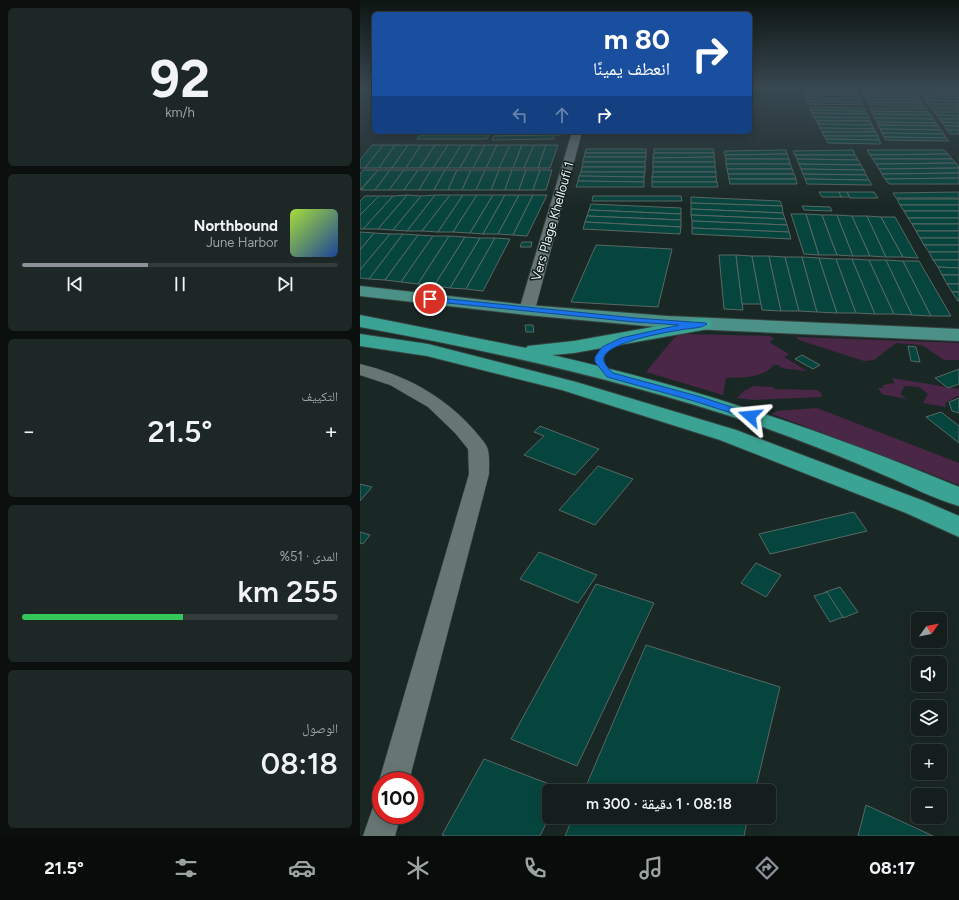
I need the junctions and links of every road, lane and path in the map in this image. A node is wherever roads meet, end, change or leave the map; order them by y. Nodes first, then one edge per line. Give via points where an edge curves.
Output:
1 (576, 134) edge
2 (360, 291) edge
3 (527, 310) junction
4 (360, 321) edge
5 (703, 324) junction
6 (959, 335) edge
7 (624, 339) junction
8 (360, 340) edge
9 (506, 350) junction
10 (360, 368) edge
11 (610, 375) junction
12 (959, 497) edge
13 (959, 527) edge
14 (396, 772) edge
15 (382, 824) edge
16 (379, 836) edge

1 - 3 street, Vers Plage Khelloufi 1
2 - 3 main road
3 - 5 main road
4 - 9 highway
5 - 6 main road
5 - 7 highway
7 - 9 highway via 561,349
7 - 11 highway via 605,349 599,357 602,366
8 - 13 highway via 428,350 569,386 728,435 915,507
9 - 11 highway
10 - 14 street via 396,381 435,403 478,448 479,474
11 - 12 highway via 698,399 789,429
15 - 16 street

